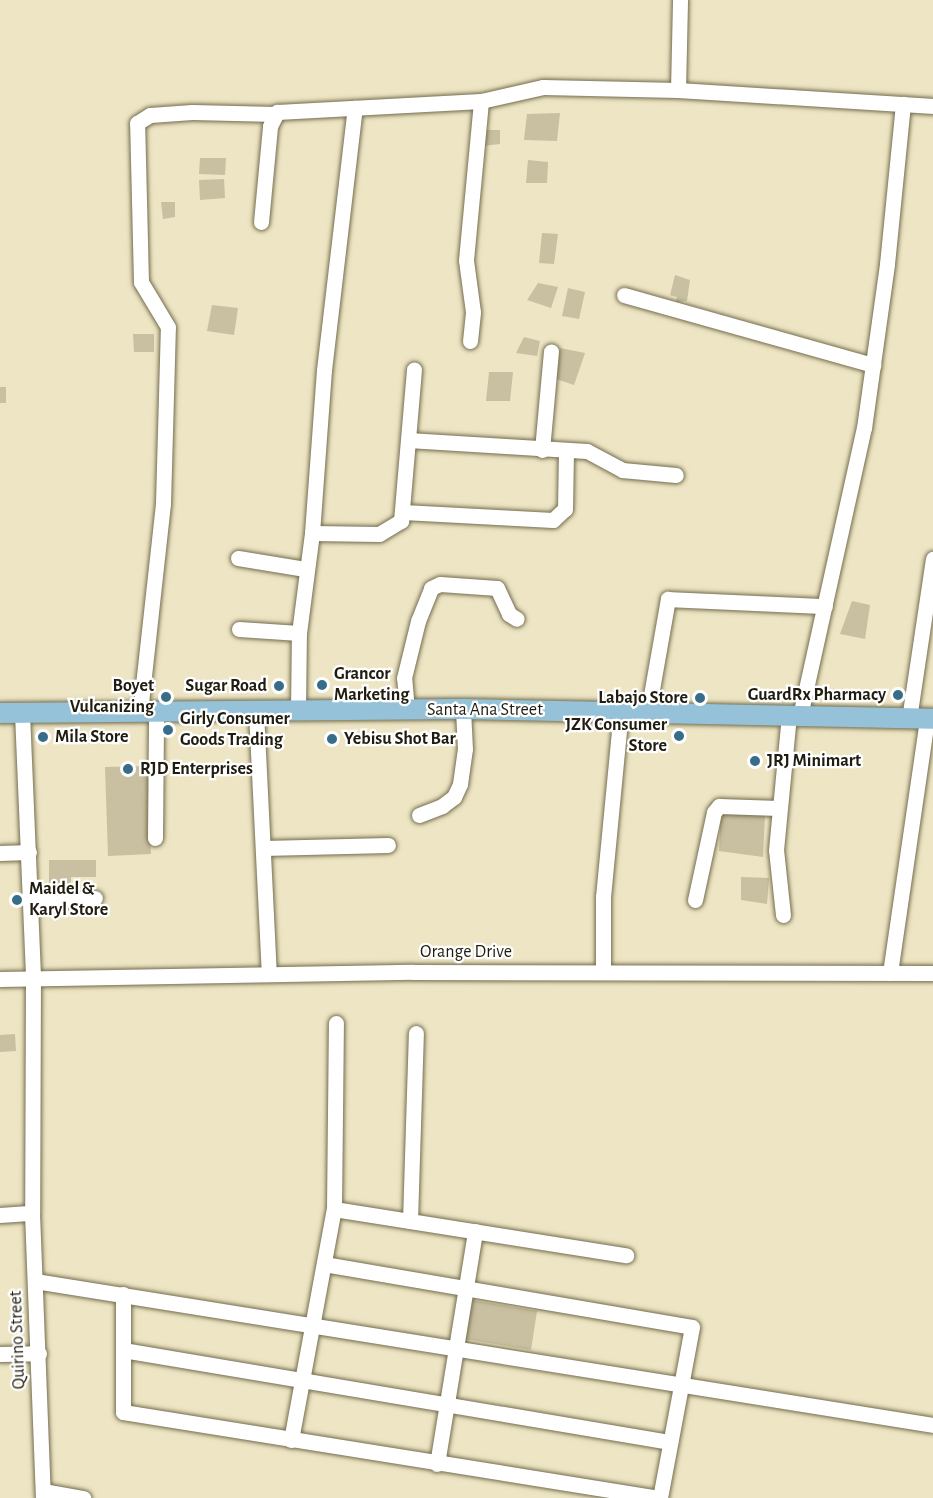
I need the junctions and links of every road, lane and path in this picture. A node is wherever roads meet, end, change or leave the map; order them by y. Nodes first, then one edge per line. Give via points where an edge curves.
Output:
1 (680, 0) edge
2 (678, 90) junction
3 (481, 101) junction
4 (903, 104) junction
5 (933, 106) edge
6 (355, 108) junction
7 (276, 114) junction
8 (261, 222) dead end
9 (624, 295) dead end
10 (470, 341) dead end
11 (551, 351) dead end
12 (873, 365) junction
13 (414, 370) dead end
14 (408, 440) junction
15 (542, 450) junction
16 (566, 450) junction
17 (676, 475) dead end
18 (403, 512) junction
19 (312, 533) junction
20 (238, 558) dead end
21 (933, 559) edge
22 (305, 568) junction
23 (825, 606) junction
24 (517, 619) dead end
25 (239, 629) dead end
26 (299, 633) junction
27 (463, 709) junction
28 (298, 710) junction
29 (407, 710) junction
30 (256, 711) junction
31 (621, 711) junction
32 (148, 712) junction
33 (648, 712) junction
34 (0, 714) edge
35 (22, 714) junction
36 (794, 716) junction
37 (923, 719) edge
38 (779, 808) junction
39 (419, 815) dead end
40 (155, 838) dead end
41 (388, 844) dead end
42 (263, 848) junction
43 (29, 852) junction
44 (0, 853) edge
45 (95, 898) dead end
46 (695, 900) dead end
47 (30, 902) junction
48 (783, 915) dead end
49 (603, 972) junction
50 (269, 973) junction
51 (890, 973) junction
52 (933, 973) edge
53 (33, 975) junction
54 (0, 979) edge
55 (336, 1023) dead end
56 (416, 1033) dead end
57 (334, 1209) junction
58 (32, 1213) junction
59 (0, 1215) edge
60 (410, 1221) junction
61 (475, 1231) junction
62 (626, 1255) dead end
63 (324, 1264) junction
64 (35, 1281) junction
65 (465, 1288) junction
66 (123, 1294) junction
67 (313, 1323) junction
68 (456, 1347) junction
69 (123, 1350) junction
70 (39, 1353) junction
71 (0, 1354) edge
72 (302, 1382) junction
73 (681, 1385) junction
74 (446, 1407) junction
75 (933, 1425) edge
76 (291, 1440) junction
77 (670, 1442) junction
78 (437, 1464) junction
79 (43, 1494) edge
80 (83, 1498) edge
81 (660, 1498) edge

1 - 2 street
2 - 3 street via 543,87
2 - 4 street
3 - 6 street
3 - 10 street via 466,260 473,312
4 - 5 street
4 - 12 street
6 - 7 street
6 - 19 street via 324,370
7 - 8 street via 270,126
7 - 32 street via 192,112 150,115 136,123 141,282 168,327 163,503
9 - 12 street
11 - 15 street
12 - 23 street via 864,428
13 - 14 street
14 - 15 street
14 - 18 street
15 - 16 street
16 - 17 street via 592,452 610,467 622,470
16 - 18 street via 565,509 554,520
18 - 19 street via 395,527 379,534
19 - 22 street
20 - 22 street
21 - 37 street
22 - 26 street
23 - 33 street via 668,599
23 - 36 street
24 - 29 street via 509,614 497,588 440,584 431,588 404,678
25 - 26 street
26 - 28 street
27 - 29 main road, Santa Ana Street
27 - 31 main road, Santa Ana Street
27 - 39 street via 465,749 460,784 454,797
28 - 29 main road, Santa Ana Street
28 - 30 main road, Santa Ana Street
30 - 32 main road, Santa Ana Street
30 - 42 street
31 - 33 main road, Santa Ana Street
31 - 49 street via 603,897
32 - 35 main road, Santa Ana Street
32 - 40 street
33 - 36 main road, Santa Ana Street
34 - 35 main road, Santa Ana Street
35 - 43 street, Quirino Street
36 - 37 main road, Santa Ana Street
36 - 38 street
37 - 51 street
38 - 46 street via 719,806 714,812
38 - 48 street via 776,850
41 - 42 street
42 - 50 street
43 - 44 street
43 - 47 street, Quirino Street
45 - 47 street
47 - 53 street, Quirino Street
49 - 50 street, Orange Drive
49 - 51 street, Orange Drive
50 - 53 street, Orange Drive
51 - 52 street, Orange Drive
53 - 54 street, Orange Drive
53 - 58 street, Quirino Street
55 - 57 street
56 - 60 street
57 - 60 street
57 - 63 street
58 - 59 street
58 - 64 street, Quirino Street
60 - 61 street
61 - 62 street
61 - 65 street
63 - 65 street
63 - 67 street
64 - 66 street
64 - 70 street, Quirino Street
65 - 68 street
65 - 73 street via 692,1327
66 - 67 street
66 - 69 street
67 - 68 street
67 - 72 street
68 - 73 street
68 - 74 street
69 - 72 street
69 - 76 street via 123,1412
70 - 71 street
70 - 79 street, Quirino Street
72 - 74 street
72 - 76 street
73 - 75 street
73 - 77 street
74 - 77 street
74 - 78 street
76 - 78 street
77 - 81 street
78 - 81 street
79 - 80 street

